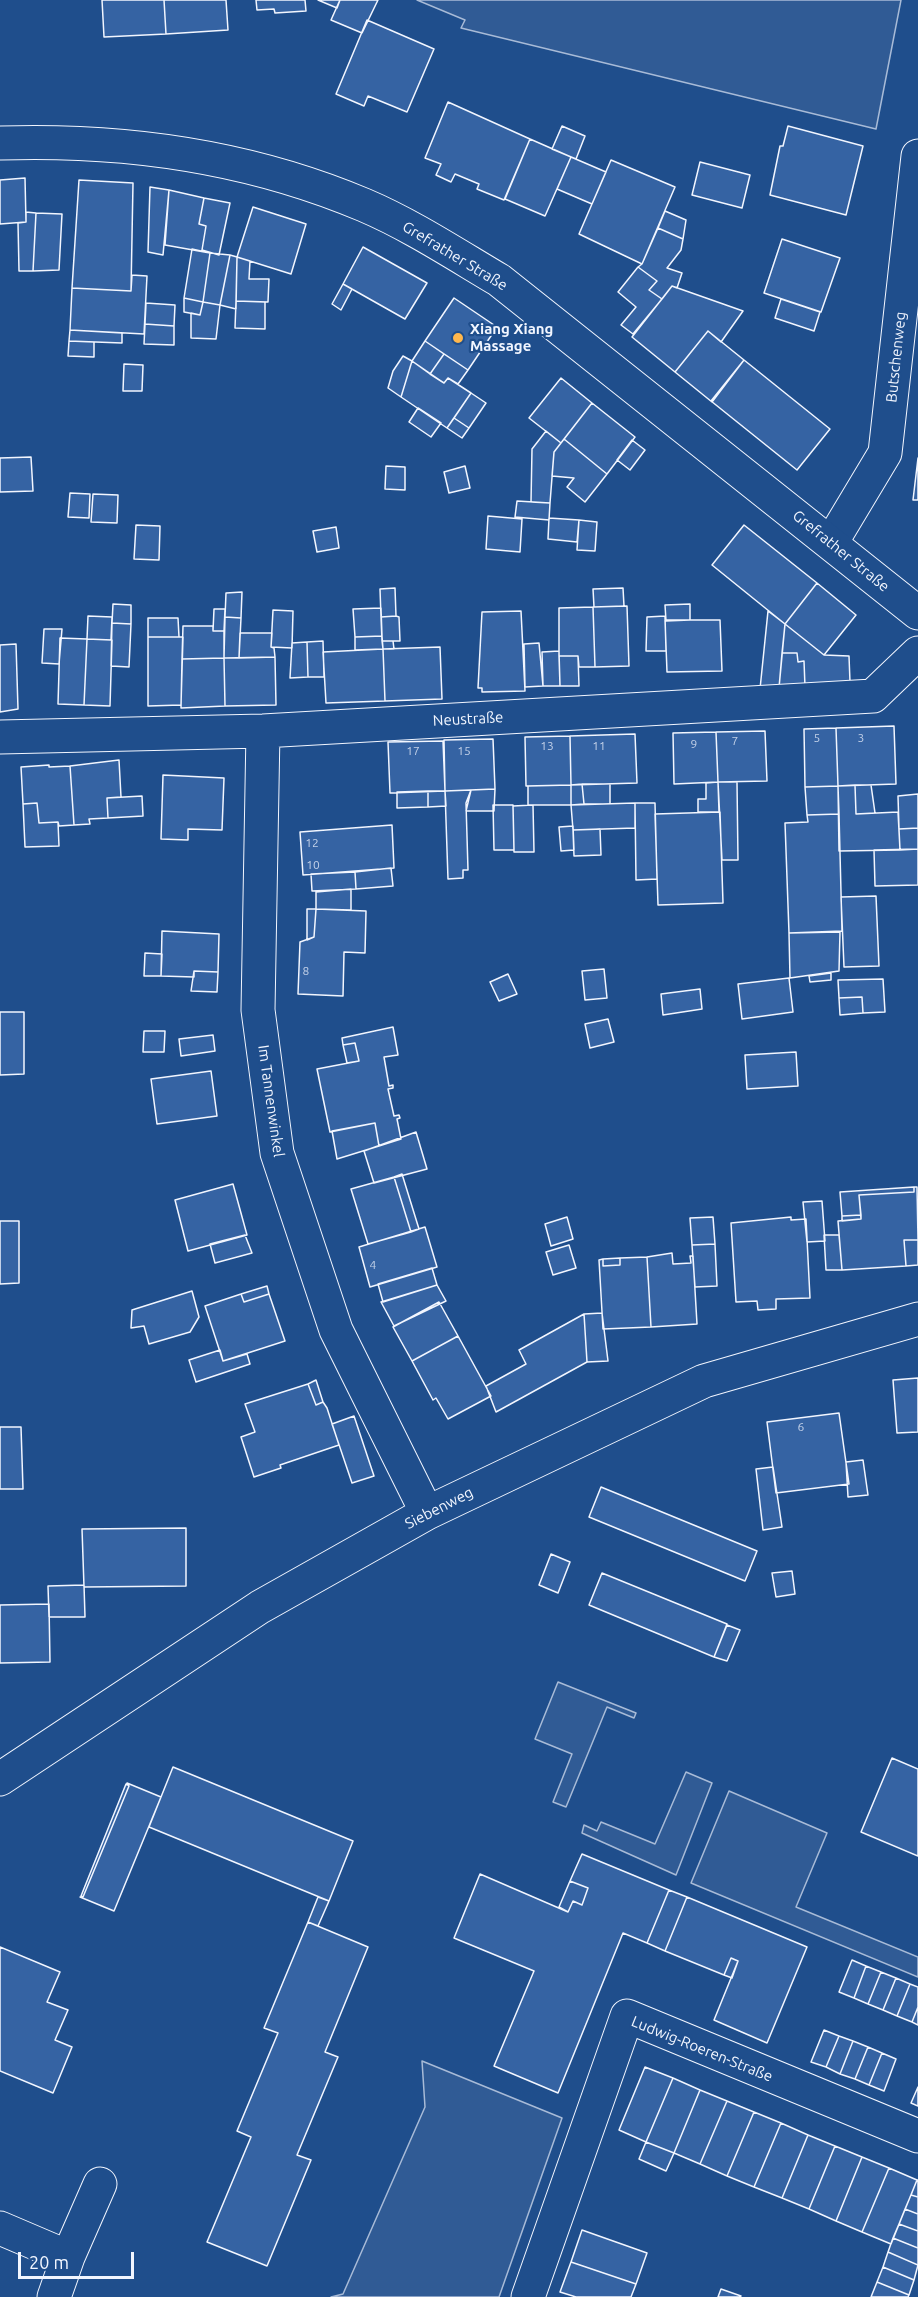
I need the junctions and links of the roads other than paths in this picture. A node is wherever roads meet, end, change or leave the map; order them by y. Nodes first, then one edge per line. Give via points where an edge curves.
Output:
1 (0, 143) edge
2 (918, 156) edge
3 (831, 543) junction
4 (918, 613) edge
5 (918, 653) edge
6 (263, 731) junction
7 (0, 737) edge
8 (918, 1319) edge
9 (427, 1513) junction
10 (0, 1779) edge
11 (918, 2136) edge
12 (100, 2184) dead end
13 (0, 2228) edge
14 (68, 2257) junction
15 (54, 2297) edge
16 (528, 2297) edge

1 - 3 street, Grefrather Straße via 64,141 142,146 231,162 291,178 366,206 499,280
2 - 3 street, Butschenweg via 885,453
3 - 4 street, Grefrather Straße
5 - 6 street, Neustraße via 873,696
6 - 7 street, Neustraße
6 - 9 street, Im Tannenwinkel via 258,1010 277,1154 336,1330
8 - 9 street, Siebenweg via 704,1381
9 - 10 street, Siebenweg via 260,1607
11 - 16 street, Ludwig-Roeren-Straße via 627,2016
12 - 14 street
13 - 14 street
14 - 15 street

